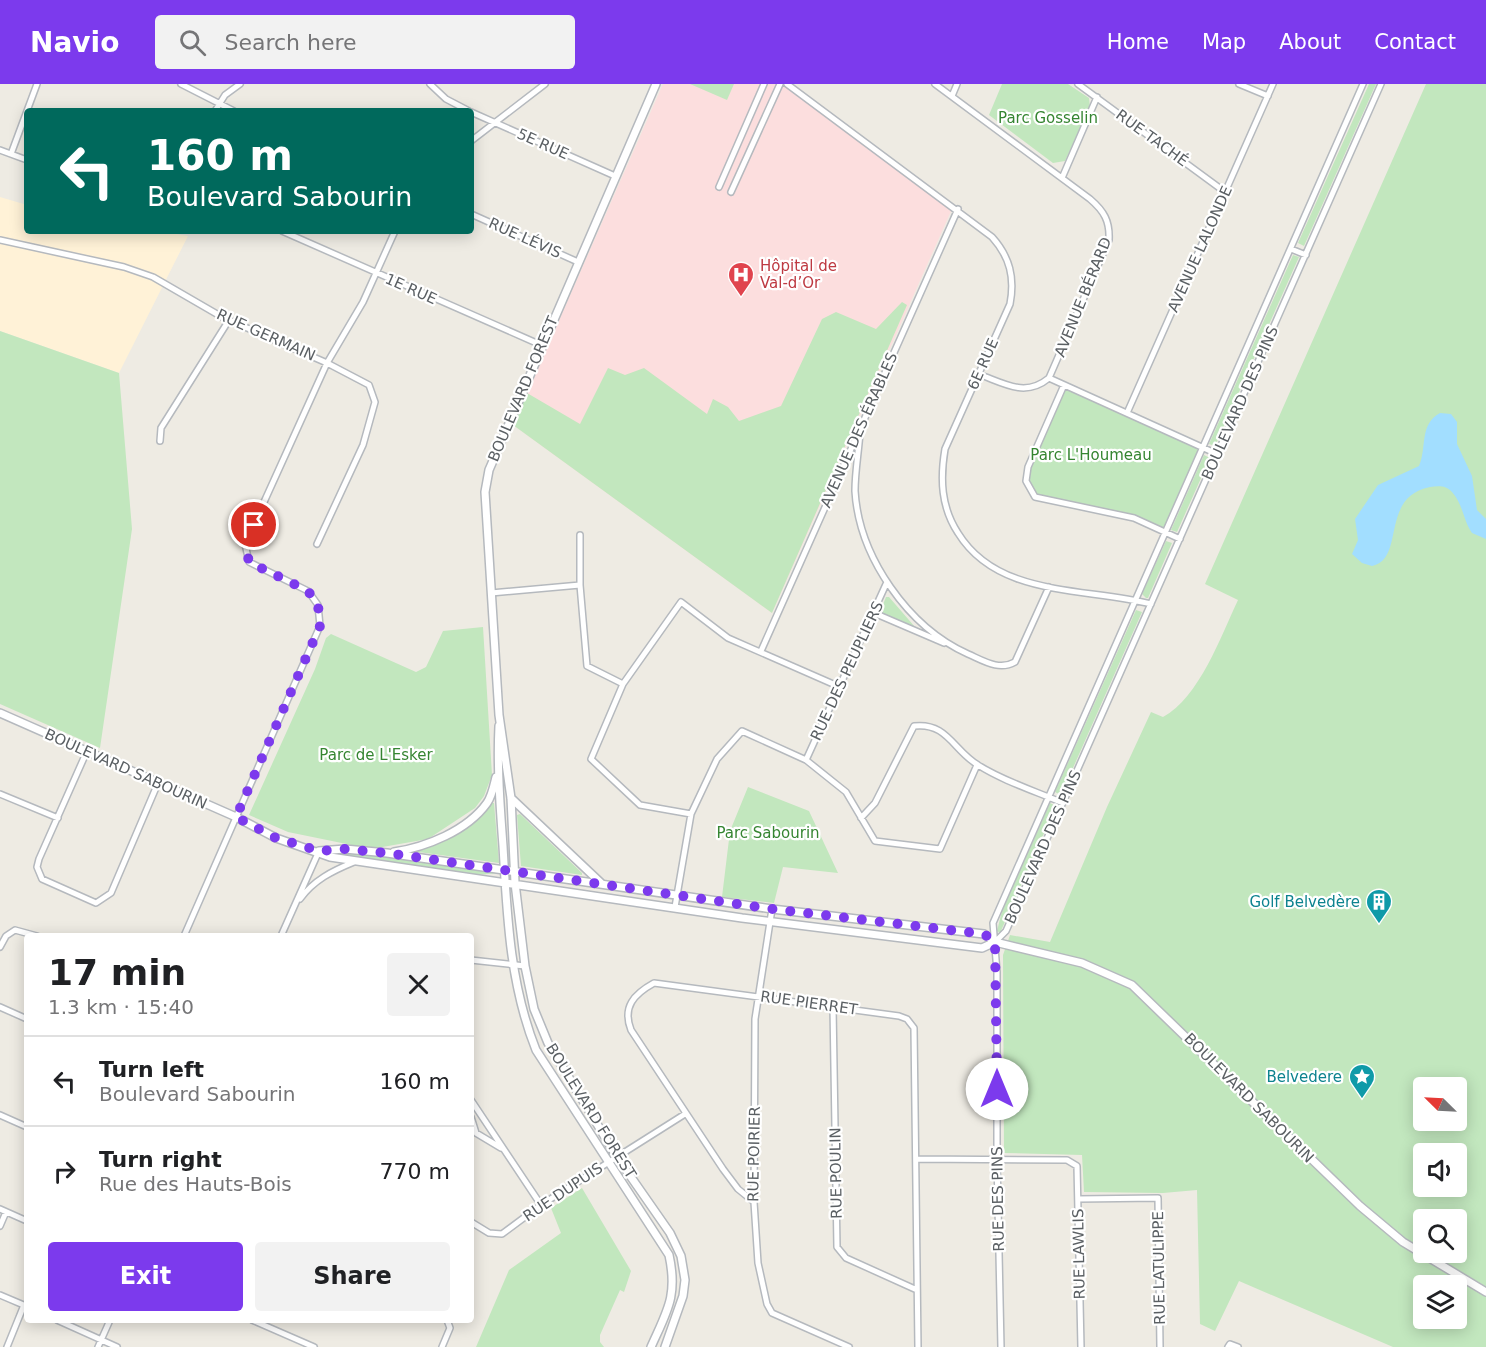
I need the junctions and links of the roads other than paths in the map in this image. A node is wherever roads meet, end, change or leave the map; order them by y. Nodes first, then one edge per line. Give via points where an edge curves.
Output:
1 (37, 84) edge
2 (181, 84) edge
3 (240, 84) edge
4 (430, 84) edge
5 (545, 84) edge
6 (656, 84) edge
7 (764, 84) edge
8 (780, 84) edge
9 (787, 84) edge
10 (935, 84) edge
11 (957, 84) edge
12 (1078, 84) edge
13 (1239, 84) edge
14 (1273, 84) edge
15 (1363, 84) edge
16 (1382, 84) edge
17 (952, 96) junction
18 (1268, 96) junction
19 (1097, 98) junction
20 (218, 104) junction
21 (28, 108) edge
22 (216, 108) edge
23 (227, 108) edge
24 (463, 108) edge
25 (474, 114) edge
26 (24, 119) edge
27 (493, 123) junction
28 (474, 139) edge
29 (0, 150) edge
30 (11, 154) junction
31 (24, 159) edge
32 (615, 177) junction
33 (1062, 178) junction
34 (719, 187) dead end
35 (731, 192) dead end
36 (1225, 192) junction
37 (958, 209) junction
38 (474, 215) edge
39 (289, 234) edge
40 (394, 234) edge
41 (0, 240) edge
42 (1291, 249) junction
43 (1306, 255) junction
44 (578, 262) junction
45 (376, 273) junction
46 (229, 320) junction
47 (541, 345) junction
48 (327, 363) junction
49 (978, 374) junction
50 (1049, 378) junction
51 (1064, 385) junction
52 (1127, 413) junction
53 (861, 426) junction
54 (160, 441) dead end
55 (1204, 448) junction
56 (1217, 454) junction
57 (1166, 533) junction
58 (580, 535) dead end
59 (1180, 539) junction
60 (317, 544) dead end
61 (887, 582) junction
62 (580, 585) junction
63 (1049, 587) junction
64 (491, 593) junction
65 (1137, 601) junction
66 (1151, 604) junction
67 (874, 613) junction
68 (954, 647) junction
69 (761, 651) junction
70 (623, 684) junction
71 (840, 687) junction
72 (0, 713) edge
73 (499, 715) junction
74 (87, 751) junction
75 (807, 760) junction
76 (977, 765) junction
77 (497, 774) junction
78 (158, 783) junction
79 (0, 794) edge
80 (1049, 797) junction
81 (511, 798) junction
82 (1063, 803) junction
83 (692, 814) junction
84 (236, 817) junction
85 (58, 818) junction
86 (861, 818) junction
87 (319, 851) junction
88 (387, 853) junction
89 (354, 862) junction
90 (504, 870) junction
91 (514, 872) junction
92 (505, 881) junction
93 (515, 883) junction
94 (602, 884) junction
95 (677, 895) junction
96 (294, 907) junction
97 (675, 907) junction
98 (772, 909) junction
99 (770, 921) junction
100 (26, 933) edge
101 (185, 933) edge
102 (282, 933) edge
103 (995, 942) junction
104 (0, 947) edge
105 (474, 960) edge
106 (513, 966) junction
107 (525, 966) junction
108 (759, 996) junction
109 (0, 1007) edge
110 (833, 1007) junction
111 (24, 1018) edge
112 (474, 1105) edge
113 (685, 1114) junction
114 (0, 1115) edge
115 (24, 1126) edge
116 (474, 1127) edge
117 (503, 1150) junction
118 (617, 1157) junction
119 (916, 1159) junction
120 (997, 1159) junction
121 (608, 1162) junction
122 (1078, 1199) junction
123 (754, 1203) junction
124 (541, 1205) junction
125 (3, 1210) edge
126 (24, 1220) edge
127 (474, 1224) edge
128 (0, 1226) edge
129 (917, 1290) junction
130 (1486, 1292) edge
131 (0, 1294) edge
132 (24, 1305) edge
133 (24, 1310) edge
134 (666, 1313) junction
135 (677, 1318) junction
136 (64, 1323) edge
137 (110, 1323) edge
138 (259, 1323) edge
139 (448, 1323) edge
140 (102, 1340) junction
141 (1229, 1345) edge
142 (7, 1347) edge
143 (98, 1347) edge
144 (117, 1347) edge
145 (314, 1347) edge
146 (442, 1347) edge
147 (651, 1347) edge
148 (665, 1347) edge
149 (849, 1347) edge
150 (918, 1347) edge
151 (1001, 1347) edge
152 (1081, 1347) edge
153 (1160, 1347) edge
154 (1238, 1347) edge

1 - 21 street
2 - 20 street
3 - 20 street
4 - 24 street, 5E RUE
5 - 27 street
6 - 32 street, BOULEVARD FOREST
7 - 34 street
8 - 35 street
9 - 37 street, 6E RUE
10 - 17 street, AVENUE BÉRARD
11 - 17 street
12 - 19 street, RUE TACHÉ
13 - 18 street
14 - 18 street, AVENUE LALONDE
15 - 42 street, BOULEVARD DES PINS
16 - 43 street, BOULEVARD DES PINS
17 - 33 street, AVENUE BÉRARD
18 - 36 street, AVENUE LALONDE
19 - 33 street
19 - 36 street, RUE TACHÉ
20 - 22 street
20 - 23 street
25 - 27 street, 5E RUE
26 - 30 street
27 - 28 street
27 - 32 street, 5E RUE
29 - 30 street
30 - 31 street
32 - 44 street, BOULEVARD FOREST
33 - 50 street, AVENUE BÉRARD via 1103,212 1110,229 1109,240
36 - 52 street, AVENUE LALONDE
37 - 49 street, 6E RUE via 1000,245 1012,278 1010,304
37 - 53 street, AVENUE DES ÉRABLES
38 - 44 street, RUE LÉVIS
39 - 45 street, 1E RUE
40 - 45 street
41 - 46 street, RUE GERMAIN via 153,277
42 - 43 street
42 - 55 street, BOULEVARD DES PINS
43 - 56 street, BOULEVARD DES PINS
44 - 47 street, BOULEVARD FOREST
45 - 47 street, 1E RUE
45 - 48 street
46 - 48 street, RUE GERMAIN
46 - 54 street via 160,428
47 - 64 street, BOULEVARD FOREST via 489,470 485,492
48 - 60 street, RUE GERMAIN via 369,385 375,402 363,446
48 - 84 street via 245,544 249,562 308,591 318,605 320,626
49 - 50 street via 1012,388 1038,388
49 - 63 street, 6E RUE via 945,449 941,482 948,514 963,541 982,561 1010,577
50 - 51 street
51 - 52 street
51 - 57 street via 1028,467 1026,481 1035,497 1134,518
52 - 55 street
53 - 61 street via 855,490 863,530
53 - 69 street, AVENUE DES ÉRABLES
55 - 56 street
55 - 57 street, BOULEVARD DES PINS
56 - 59 street, BOULEVARD DES PINS
57 - 59 street
57 - 65 street, BOULEVARD DES PINS
58 - 62 street
59 - 66 street, BOULEVARD DES PINS
61 - 67 street, RUE DES PEUPLIERS
61 - 68 street via 917,618
62 - 64 street
62 - 70 street via 587,666
63 - 65 street, 6E RUE
63 - 68 street via 1015,662 1006,667 993,665
64 - 73 street, BOULEVARD FOREST
65 - 66 street, 6E RUE
65 - 80 street, BOULEVARD DES PINS
66 - 82 street, BOULEVARD DES PINS
67 - 68 street
67 - 71 street, RUE DES PEUPLIERS
69 - 70 street via 728,638 681,602
69 - 71 street
70 - 83 street via 591,759 640,805
71 - 75 street, RUE DES PEUPLIERS
72 - 74 street, BOULEVARD SABOURIN
73 - 77 street, BOULEVARD FOREST
73 - 81 street, BOULEVARD FOREST
74 - 78 street, BOULEVARD SABOURIN
74 - 85 street
75 - 83 street via 742,731 717,759
75 - 86 street via 846,792
76 - 80 street
76 - 86 street via 940,849 875,841
76 - 86 street via 941,731 928,724 914,726 875,803
77 - 88 street via 488,802 474,818 438,839
77 - 90 street, BOULEVARD FOREST
78 - 84 street, BOULEVARD SABOURIN
78 - 85 street via 111,893 96,903 42,879 37,867
79 - 85 street
80 - 82 street
80 - 103 street, BOULEVARD DES PINS via 993,923
81 - 91 street, BOULEVARD FOREST
81 - 94 street
82 - 103 street, BOULEVARD DES PINS via 1006,931
83 - 95 street
84 - 87 street, BOULEVARD SABOURIN via 276,838
84 - 101 street
87 - 88 street, BOULEVARD SABOURIN
87 - 89 street, BOULEVARD SABOURIN
87 - 96 street
88 - 90 street, BOULEVARD SABOURIN
89 - 92 street, BOULEVARD SABOURIN
89 - 96 street via 314,883
90 - 91 street, BOULEVARD SABOURIN
90 - 92 street, BOULEVARD FOREST
91 - 93 street, BOULEVARD FOREST
91 - 94 street, BOULEVARD SABOURIN
92 - 93 street, BOULEVARD SABOURIN
92 - 106 street, BOULEVARD FOREST
93 - 97 street, BOULEVARD SABOURIN
93 - 107 street, BOULEVARD FOREST
94 - 95 street, BOULEVARD SABOURIN
95 - 97 street
95 - 98 street, BOULEVARD SABOURIN
96 - 102 street
97 - 99 street, BOULEVARD SABOURIN
98 - 99 street, RUE POIRIER
98 - 103 street, BOULEVARD SABOURIN via 984,934
99 - 103 street, BOULEVARD SABOURIN via 982,948
99 - 108 street, RUE POIRIER
100 - 104 street via 15,930
103 - 120 street, RUE DES PINS
103 - 130 street, BOULEVARD SABOURIN via 1082,963 1132,985 1360,1206 1403,1242
105 - 106 street
106 - 107 street
106 - 121 street, BOULEVARD FOREST via 521,1014 536,1050
107 - 118 street, BOULEVARD FOREST via 534,1009 548,1043
108 - 110 street, RUE PIERRET
108 - 113 street, RUE PIERRET via 654,983 632,998 627,1008 631,1030
108 - 123 street, RUE POIRIER via 755,1018
109 - 111 street
110 - 119 street, RUE PIERRET via 899,1016 914,1028
110 - 129 street, RUE POULIN via 837,1247 846,1258
112 - 117 street
113 - 118 street, RUE DUPUIS
113 - 123 street, RUE PIERRET via 738,1189
114 - 115 street
116 - 117 street via 476,1133
117 - 124 street
118 - 121 street, RUE DUPUIS
118 - 135 street, BOULEVARD FOREST via 670,1233 681,1256 685,1280
119 - 120 street
119 - 129 street, RUE PIERRET
120 - 122 street, RUE LAWLIS via 1073,1162 1077,1166
120 - 151 street, RUE DES PINS
121 - 124 street, RUE DUPUIS
121 - 134 street, BOULEVARD FOREST via 669,1255 674,1278
122 - 152 street, RUE LAWLIS
122 - 153 street, RUE LATULIPPE via 1158,1198
123 - 149 street, RUE POIRIER via 758,1263 772,1313
124 - 127 street, RUE DUPUIS via 502,1234 489,1233
125 - 126 street
125 - 128 street
129 - 150 street, RUE PIERRET
131 - 132 street
133 - 142 street
134 - 135 street
134 - 147 street, BOULEVARD FOREST
135 - 148 street, BOULEVARD FOREST
136 - 140 street
137 - 140 street
138 - 145 street
139 - 146 street via 450,1328
140 - 143 street
140 - 144 street
141 - 154 street

